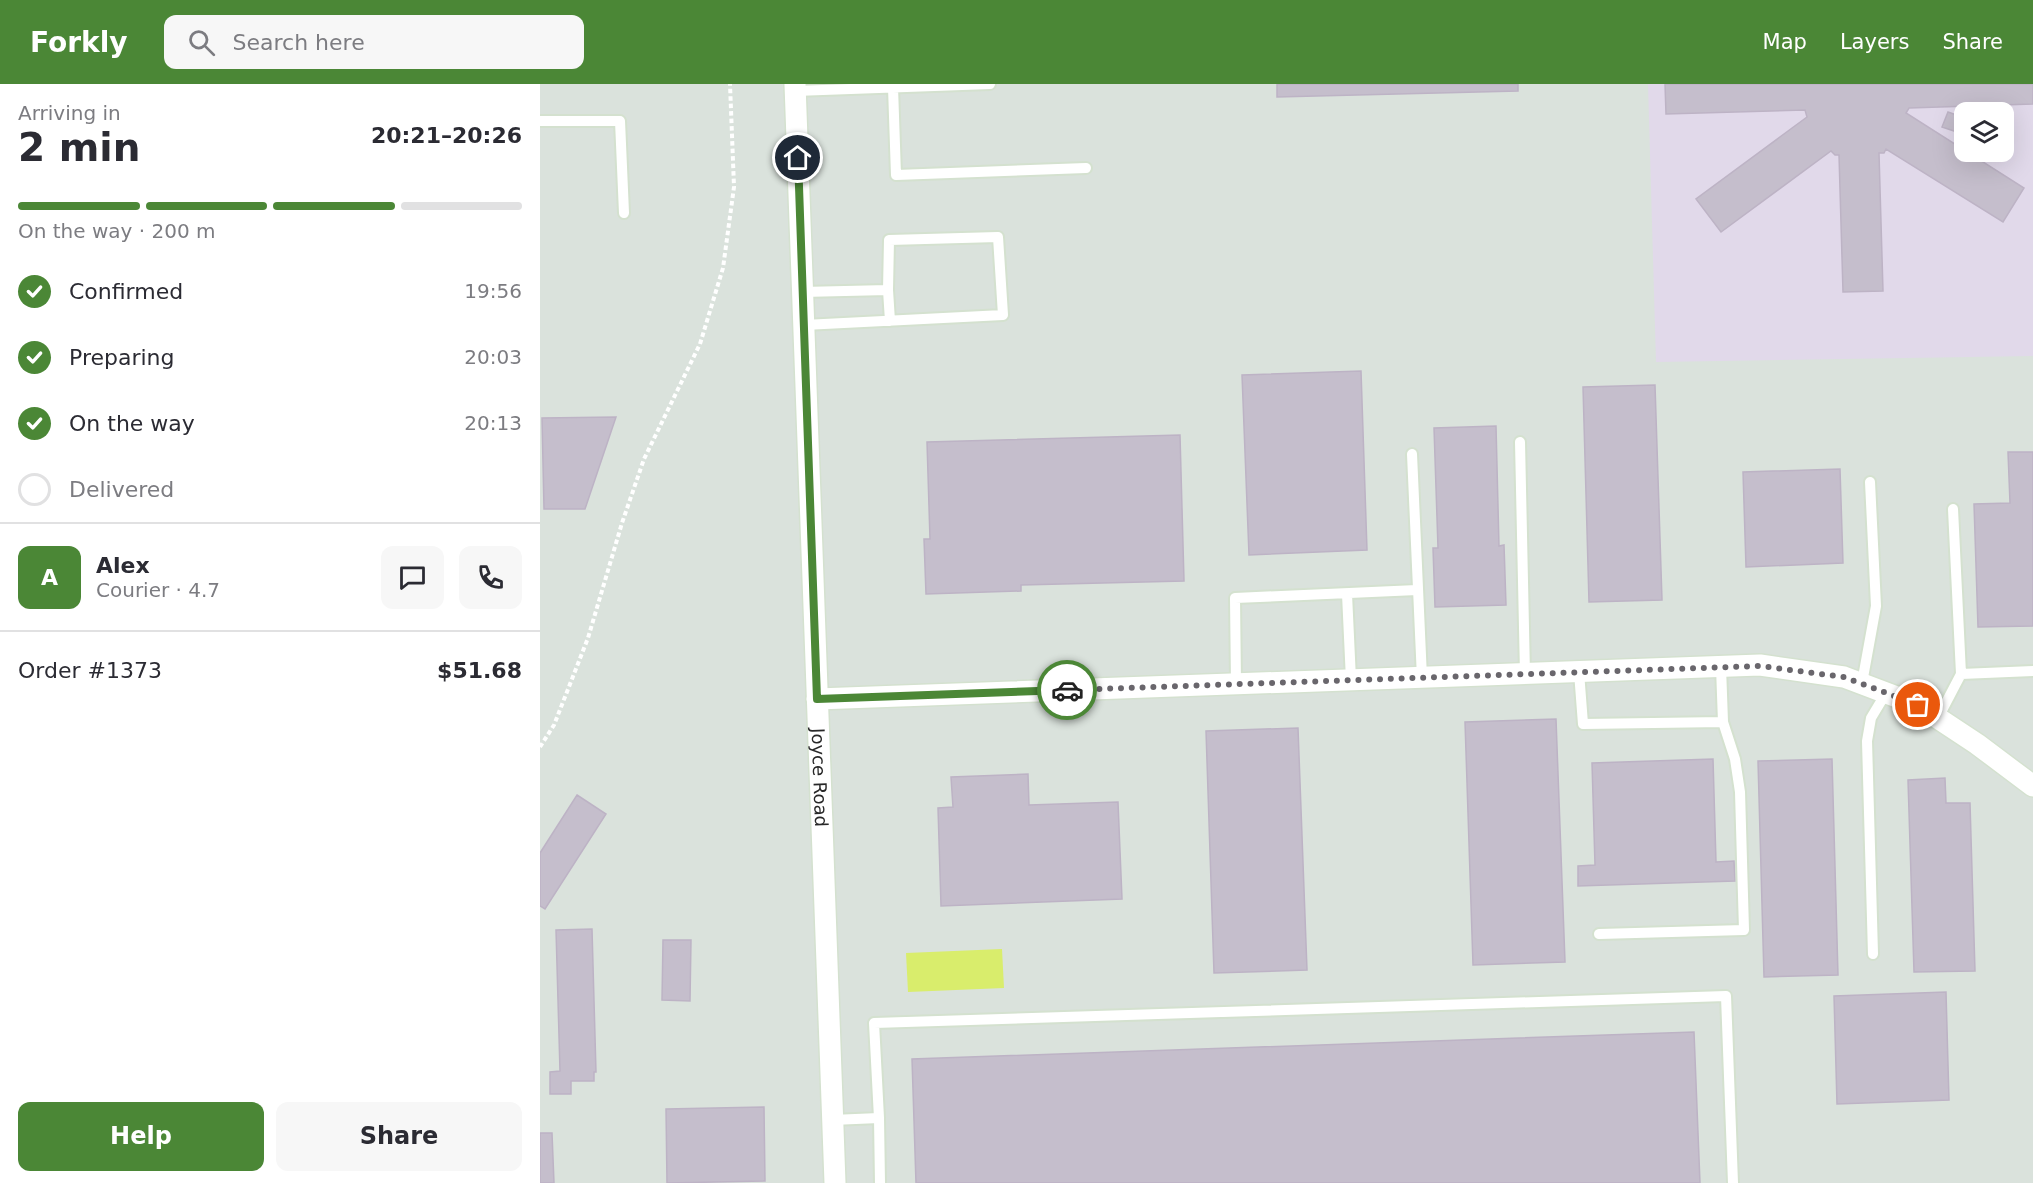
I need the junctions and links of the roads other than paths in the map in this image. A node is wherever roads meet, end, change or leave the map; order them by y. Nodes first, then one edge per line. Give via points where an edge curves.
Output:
1 (990, 84) edge
2 (894, 86) edge
3 (795, 87) edge
4 (540, 121) edge
5 (1086, 168) dead end
6 (624, 213) dead end
7 (888, 290) junction
8 (802, 292) junction
9 (890, 321) junction
10 (804, 325) junction
11 (1520, 442) dead end
12 (1412, 454) dead end
13 (1870, 482) dead end
14 (1953, 509) dead end
15 (1417, 590) junction
16 (1347, 594) junction
17 (1721, 667) junction
18 (2033, 671) edge
19 (1579, 672) junction
20 (1525, 674) junction
21 (1961, 674) junction
22 (1422, 678) junction
23 (1351, 680) junction
24 (1862, 683) junction
25 (1236, 684) junction
26 (1886, 693) junction
27 (817, 699) junction
28 (1938, 718) junction
29 (1724, 722) junction
30 (2033, 786) edge
31 (1599, 934) dead end
32 (1873, 954) dead end
33 (879, 1118) junction
34 (832, 1120) junction
35 (835, 1183) edge
36 (880, 1183) edge
37 (1733, 1183) edge

1 - 2 lane
2 - 3 lane
2 - 5 lane via 896,175
3 - 8 street, Joyce Road
4 - 6 lane via 620,120
7 - 8 lane
7 - 9 lane
7 - 9 lane via 889,240 998,237 1003,315
8 - 10 street, Joyce Road
9 - 10 lane
10 - 27 street, Joyce Road
11 - 20 lane
12 - 15 lane
13 - 24 lane via 1876,606
14 - 21 lane
15 - 16 lane
15 - 22 lane
16 - 23 lane
16 - 25 lane via 1235,598
17 - 19 street
17 - 24 street via 1760,666
17 - 29 lane
18 - 21 lane
19 - 20 street
19 - 29 lane via 1582,724
20 - 22 street
21 - 28 lane
22 - 23 street
23 - 25 street
24 - 26 street
25 - 27 street
26 - 28 street via 1918,705
26 - 32 lane via 1871,718 1867,741
27 - 34 street, Joyce Road
28 - 30 street
29 - 31 lane via 1740,792 1744,930
33 - 34 lane
33 - 36 lane
33 - 37 lane via 874,1023 1726,996
34 - 35 street, Joyce Road

